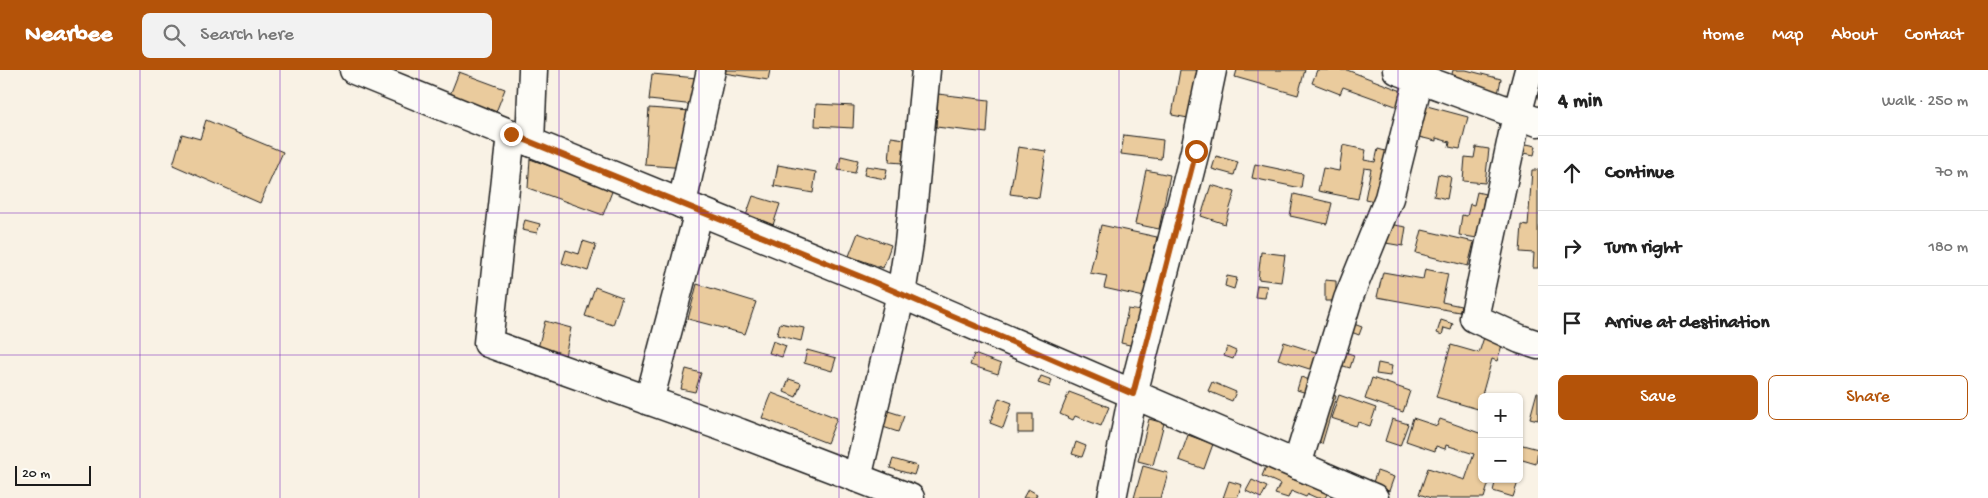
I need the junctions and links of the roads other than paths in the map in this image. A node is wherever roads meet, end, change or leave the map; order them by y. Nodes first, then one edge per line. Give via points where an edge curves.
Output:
1 (354, 70) edge
2 (533, 70) edge
3 (711, 70) edge
4 (926, 70) edge
5 (1212, 70) edge
6 (1529, 70) edge
7 (1408, 74) edge
8 (1527, 118) edge
9 (520, 138) junction
10 (690, 207) junction
11 (901, 294) junction
12 (1538, 346) edge
13 (1133, 394) junction
14 (649, 401) junction
15 (1296, 465) junction
16 (857, 478) junction
17 (1357, 495) edge
18 (910, 498) edge
19 (1112, 498) edge

1 - 9 street
2 - 9 street
3 - 10 street
4 - 11 street
5 - 13 street via 1196,151
6 - 8 street
7 - 8 street
7 - 15 street via 1389,198 1348,299
8 - 12 street via 1474,318
9 - 10 street
9 - 14 street via 488,343
10 - 11 street
10 - 14 street
11 - 13 street
11 - 16 street
13 - 15 street
13 - 19 street
14 - 16 street
15 - 17 street
16 - 18 street

